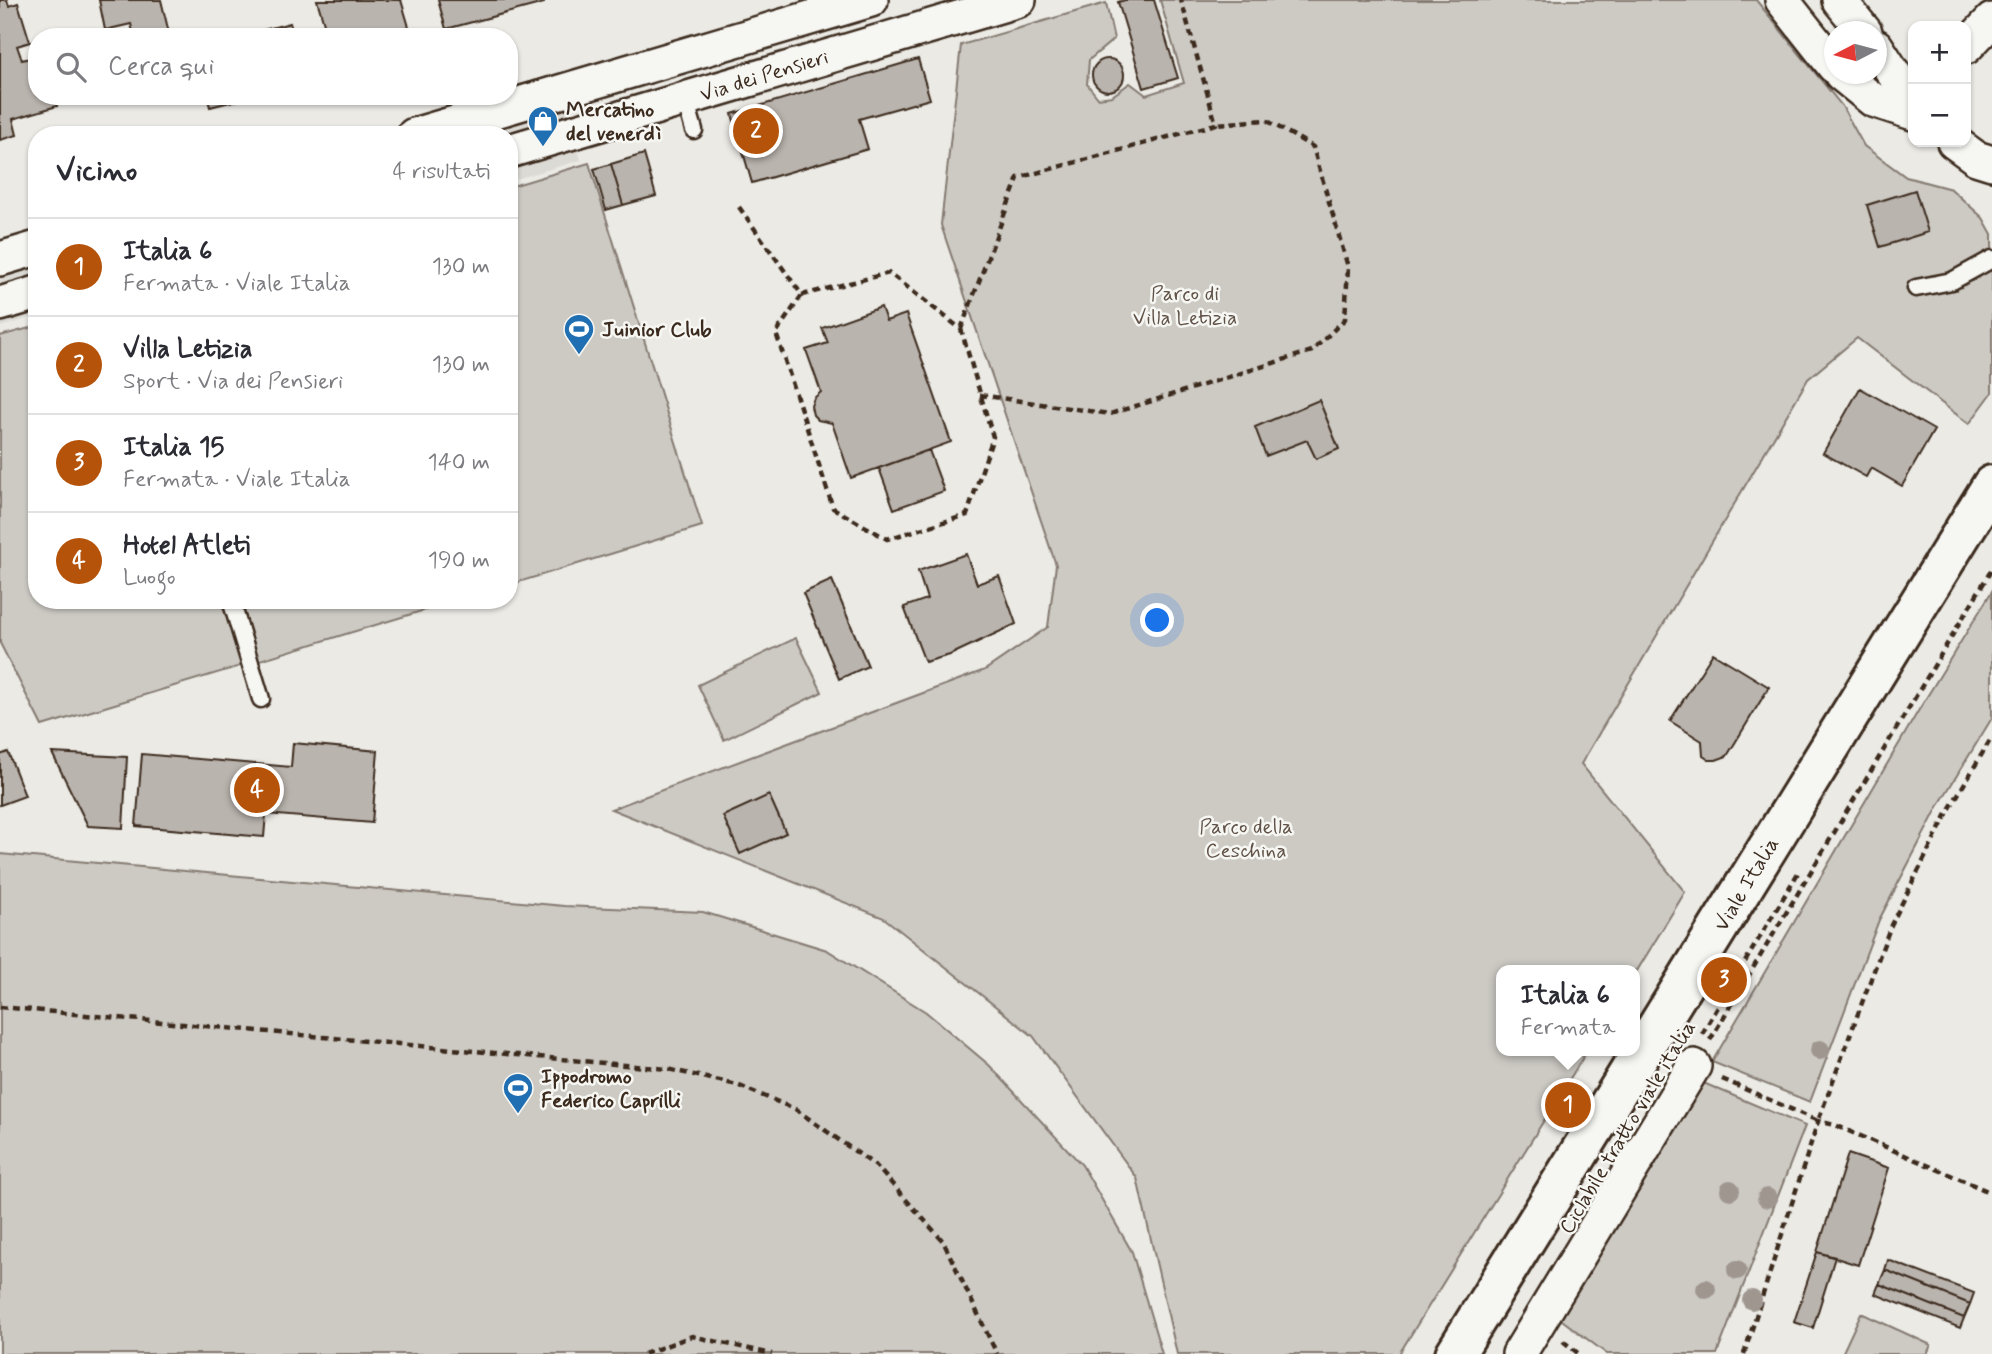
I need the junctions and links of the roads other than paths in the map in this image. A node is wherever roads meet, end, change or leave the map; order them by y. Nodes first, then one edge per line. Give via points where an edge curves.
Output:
1 (869, 0) edge
2 (1019, 0) edge
3 (1782, 0) edge
4 (1839, 0) edge
5 (1992, 20) edge
6 (1856, 21) edge
7 (892, 37) junction
8 (1971, 42) edge
9 (1824, 52) edge
10 (1887, 62) edge
11 (1853, 84) edge
12 (1908, 100) edge
13 (518, 104) edge
14 (515, 105) edge
15 (1908, 111) edge
16 (444, 126) edge
17 (518, 149) edge
18 (28, 251) edge
19 (0, 259) edge
20 (1992, 259) edge
21 (1916, 288) dead end
22 (28, 296) edge
23 (0, 304) edge
24 (1992, 485) edge
25 (234, 609) edge
26 (261, 699) dead end
27 (1696, 1053) road end
28 (1640, 1055) edge
29 (1639, 1056) edge
30 (1455, 1354) edge
31 (1519, 1354) edge

1 - 7 street
1 - 13 street, Via dei Pensieri
2 - 7 street, Via dei Pensieri
3 - 9 street
4 - 6 street
5 - 8 street
7 - 17 street, Via dei Pensieri via 690,114
10 - 12 street
11 - 15 street via 1873,100
14 - 16 street, Via dei Pensieri
18 - 19 street
20 - 21 lane via 1952,281
22 - 23 street
24 - 28 main road, Viale Italia
25 - 26 lane
27 - 31 street
29 - 30 main road, Viale Italia

